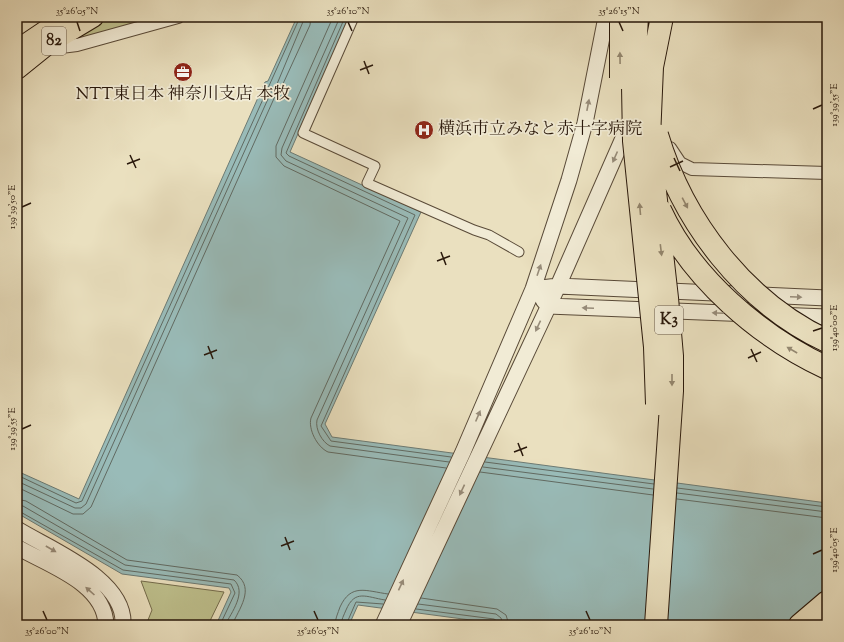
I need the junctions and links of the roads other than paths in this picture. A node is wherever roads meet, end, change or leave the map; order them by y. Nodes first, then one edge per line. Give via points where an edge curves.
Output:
1 (66, 17) edge
2 (93, 17) edge
3 (178, 17) edge
4 (354, 17) edge
5 (606, 17) edge
6 (621, 17) edge
7 (637, 17) edge
8 (648, 17) edge
9 (662, 17) edge
10 (672, 17) edge
11 (28, 46) edge
12 (17, 69) edge
13 (635, 110) junction
14 (827, 173) edge
15 (519, 252) dead end
16 (558, 286) junction
17 (533, 288) junction
18 (827, 298) edge
19 (548, 306) junction
20 (827, 317) edge
21 (827, 341) edge
22 (827, 368) edge
23 (17, 530) edge
24 (17, 547) edge
25 (827, 602) edge
26 (384, 623) edge
27 (400, 624) edge
28 (106, 625) edge
29 (123, 625) edge
30 (644, 625) edge
31 (656, 625) edge
32 (800, 625) edge

1 - 11 main road, 82
2 - 11 main road, 82
3 - 11 street via 78,45
4 - 15 street via 303,134 375,166 367,183 489,235
17 -> 5 street via 585,123
22 -> 6 highway, bridge via 788,348 729,302 690,258 661,213 639,163 625,110 620,64
30 -> 7 highway, K3, bridge via 658,399 634,141 633,86
8 -> 21 highway, bridge via 646,66 651,111 665,160 687,208 712,246 746,284 782,313
9 -> 31 highway, K3, bridge via 652,67 649,138 667,298 672,391
10 - 13 street
11 - 12 main road, 82
13 - 14 street via 654,122 676,159 687,168
13 -> 16 street
16 - 17 street
16 -> 18 street
16 - 19 street
17 - 19 street
26 -> 17 street via 463,452
20 -> 19 street
19 -> 27 street
23 -> 29 street via 88,570 104,582 117,598
28 -> 24 street via 104,610 90,590 60,570
25 - 32 highway

